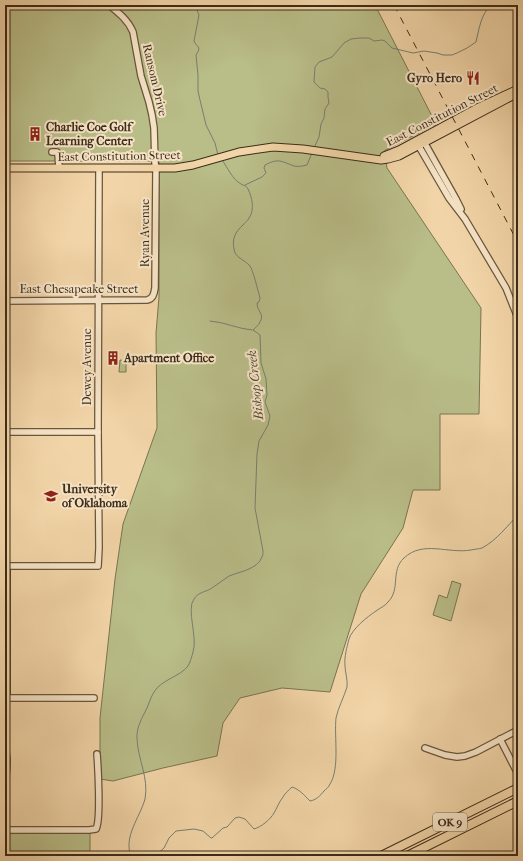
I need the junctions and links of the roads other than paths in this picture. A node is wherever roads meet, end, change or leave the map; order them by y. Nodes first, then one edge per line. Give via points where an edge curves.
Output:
1 (109, 5) edge
2 (518, 89) edge
3 (518, 94) edge
4 (420, 142) junction
5 (52, 152) dead end
6 (5, 168) edge
7 (59, 168) junction
8 (99, 168) junction
9 (156, 168) junction
10 (152, 298) joint
11 (99, 300) junction
12 (5, 301) edge
13 (518, 318) edge
14 (5, 432) edge
15 (98, 432) junction
16 (6, 566) edge
17 (6, 698) edge
18 (94, 698) dead end
19 (518, 730) edge
20 (500, 740) junction
21 (425, 748) dead end
22 (5, 750) edge
23 (97, 754) dead end
24 (518, 774) edge
25 (518, 788) edge
26 (518, 801) edge
27 (504, 808) junction
28 (518, 808) edge
29 (5, 830) edge
30 (381, 856) edge
31 (408, 856) edge

1 - 9 street, Ransom Drive via 125,19 133,32 141,76 152,115
2 - 4 main road, East Constitution Street via 477,108
3 - 4 main road, East Constitution Street
4 - 9 main road, East Constitution Street via 394,158 381,160 273,147 254,149 183,167
4 - 13 street via 443,182 449,198 465,219 506,288
5 - 7 street via 58,154
6 - 7 main road, East Constitution Street
7 - 8 main road, East Constitution Street
8 - 9 main road, East Constitution Street
8 - 11 street, Dewey Avenue
9 - 10 street, Ryan Avenue via 155,288
10 - 11 street, East Chesapeake Street
11 - 12 street, East Chesapeake Street
11 - 15 street, Dewey Avenue
14 - 15 street
15 - 16 street, Dewey Avenue via 98,566
16 - 17 street
17 - 18 street
19 - 20 street
20 - 21 street via 465,756 445,755
20 - 24 street
22 - 29 street
23 - 29 street via 96,829
25 - 30 highway, OK 9
26 - 27 highway, OK 9
27 - 28 highway
27 - 31 highway, OK 9

